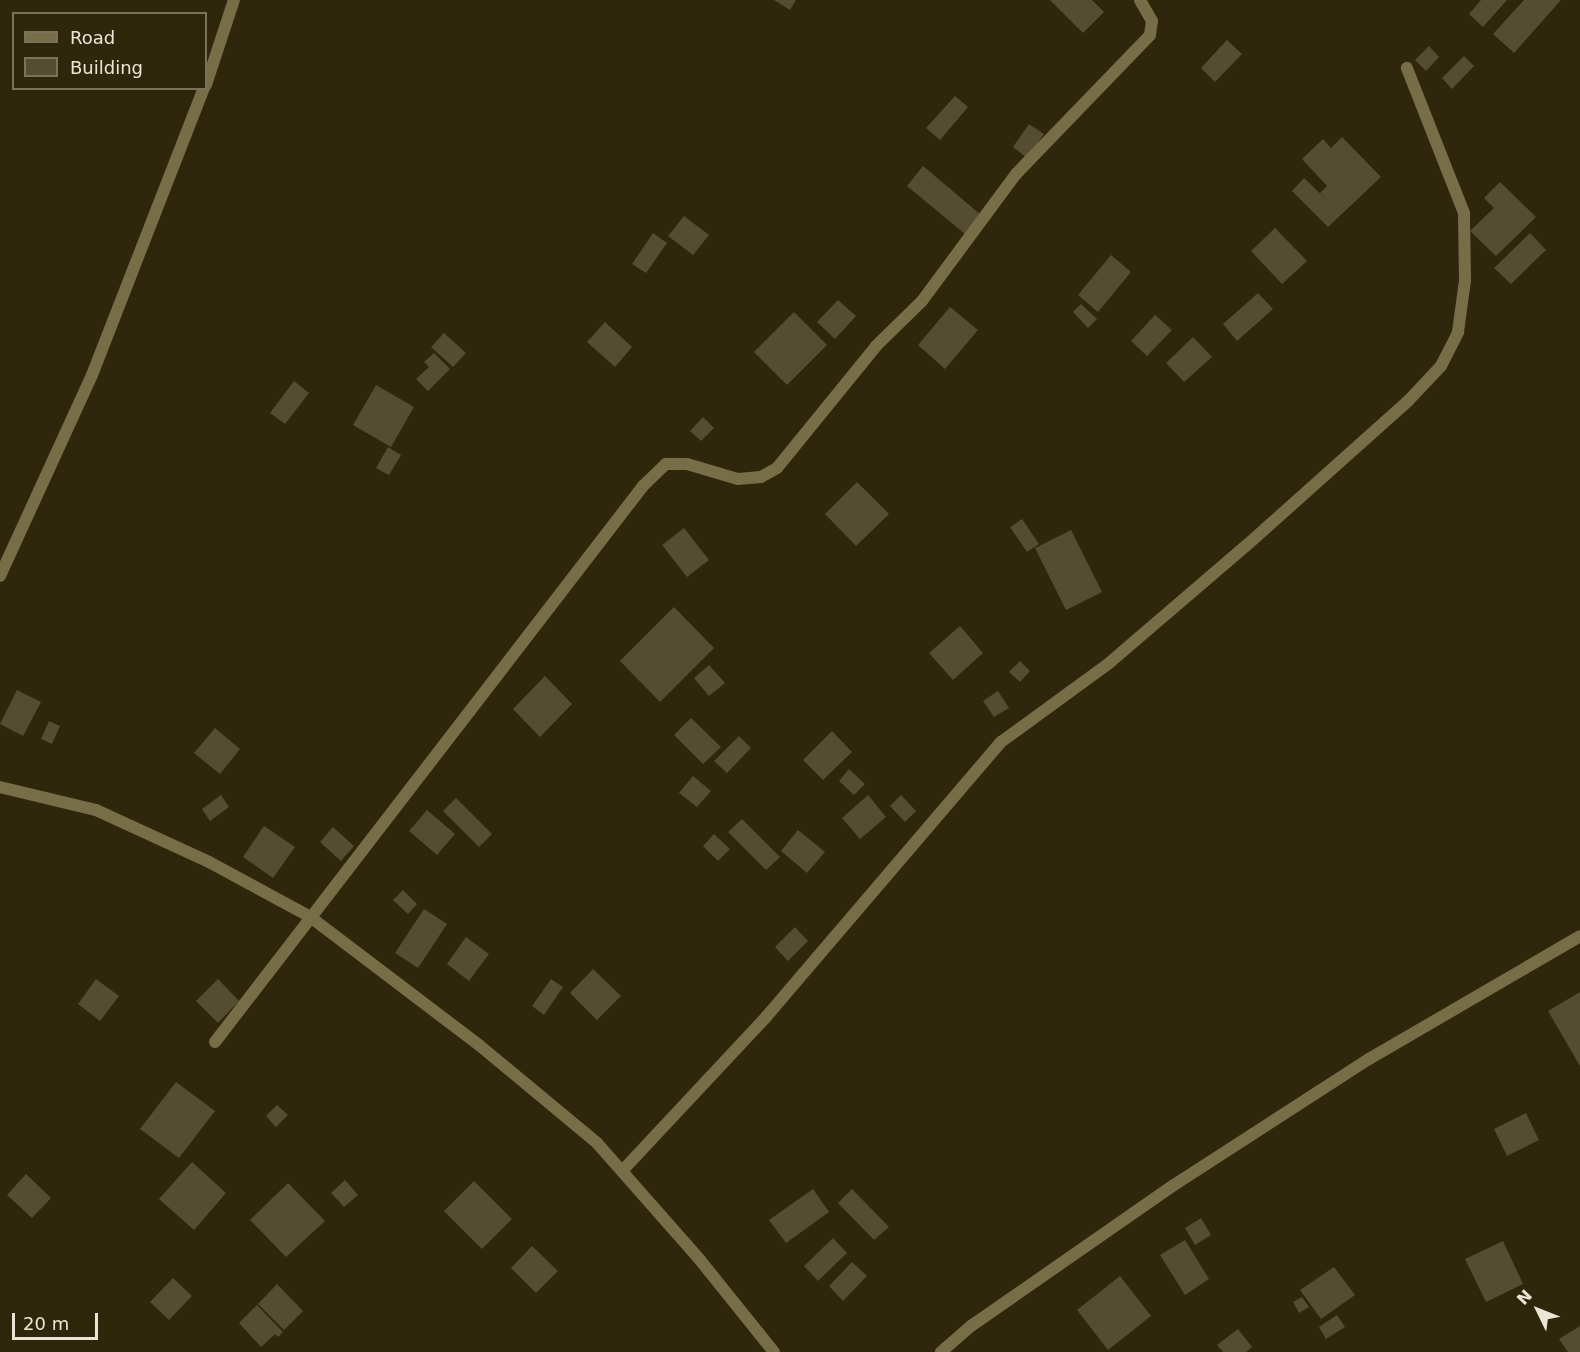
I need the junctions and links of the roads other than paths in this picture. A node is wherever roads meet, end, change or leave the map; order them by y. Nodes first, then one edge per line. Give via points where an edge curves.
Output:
1 (234, 0) edge
2 (1140, 0) edge
3 (1407, 68) dead end
4 (207, 81) edge
5 (204, 90) edge
6 (0, 576) edge
7 (0, 788) edge
8 (309, 916) junction
9 (1580, 936) edge
10 (215, 1042) dead end
11 (623, 1170) junction
12 (774, 1352) edge
13 (941, 1352) edge

1 - 4 street
2 - 8 street via 1152,21 1150,35 1016,174 922,302 876,345 777,468 761,477 738,479 687,464 666,464 644,486 529,640
3 - 11 street via 1464,213 1465,280 1458,332 1441,366 1408,401 1230,560 1108,664 1001,742 766,1017
5 - 6 street via 92,375
7 - 8 street via 96,810 209,862
8 - 10 street
8 - 11 street via 479,1045
9 - 13 street via 1369,1059 1174,1185 971,1326
11 - 12 street

